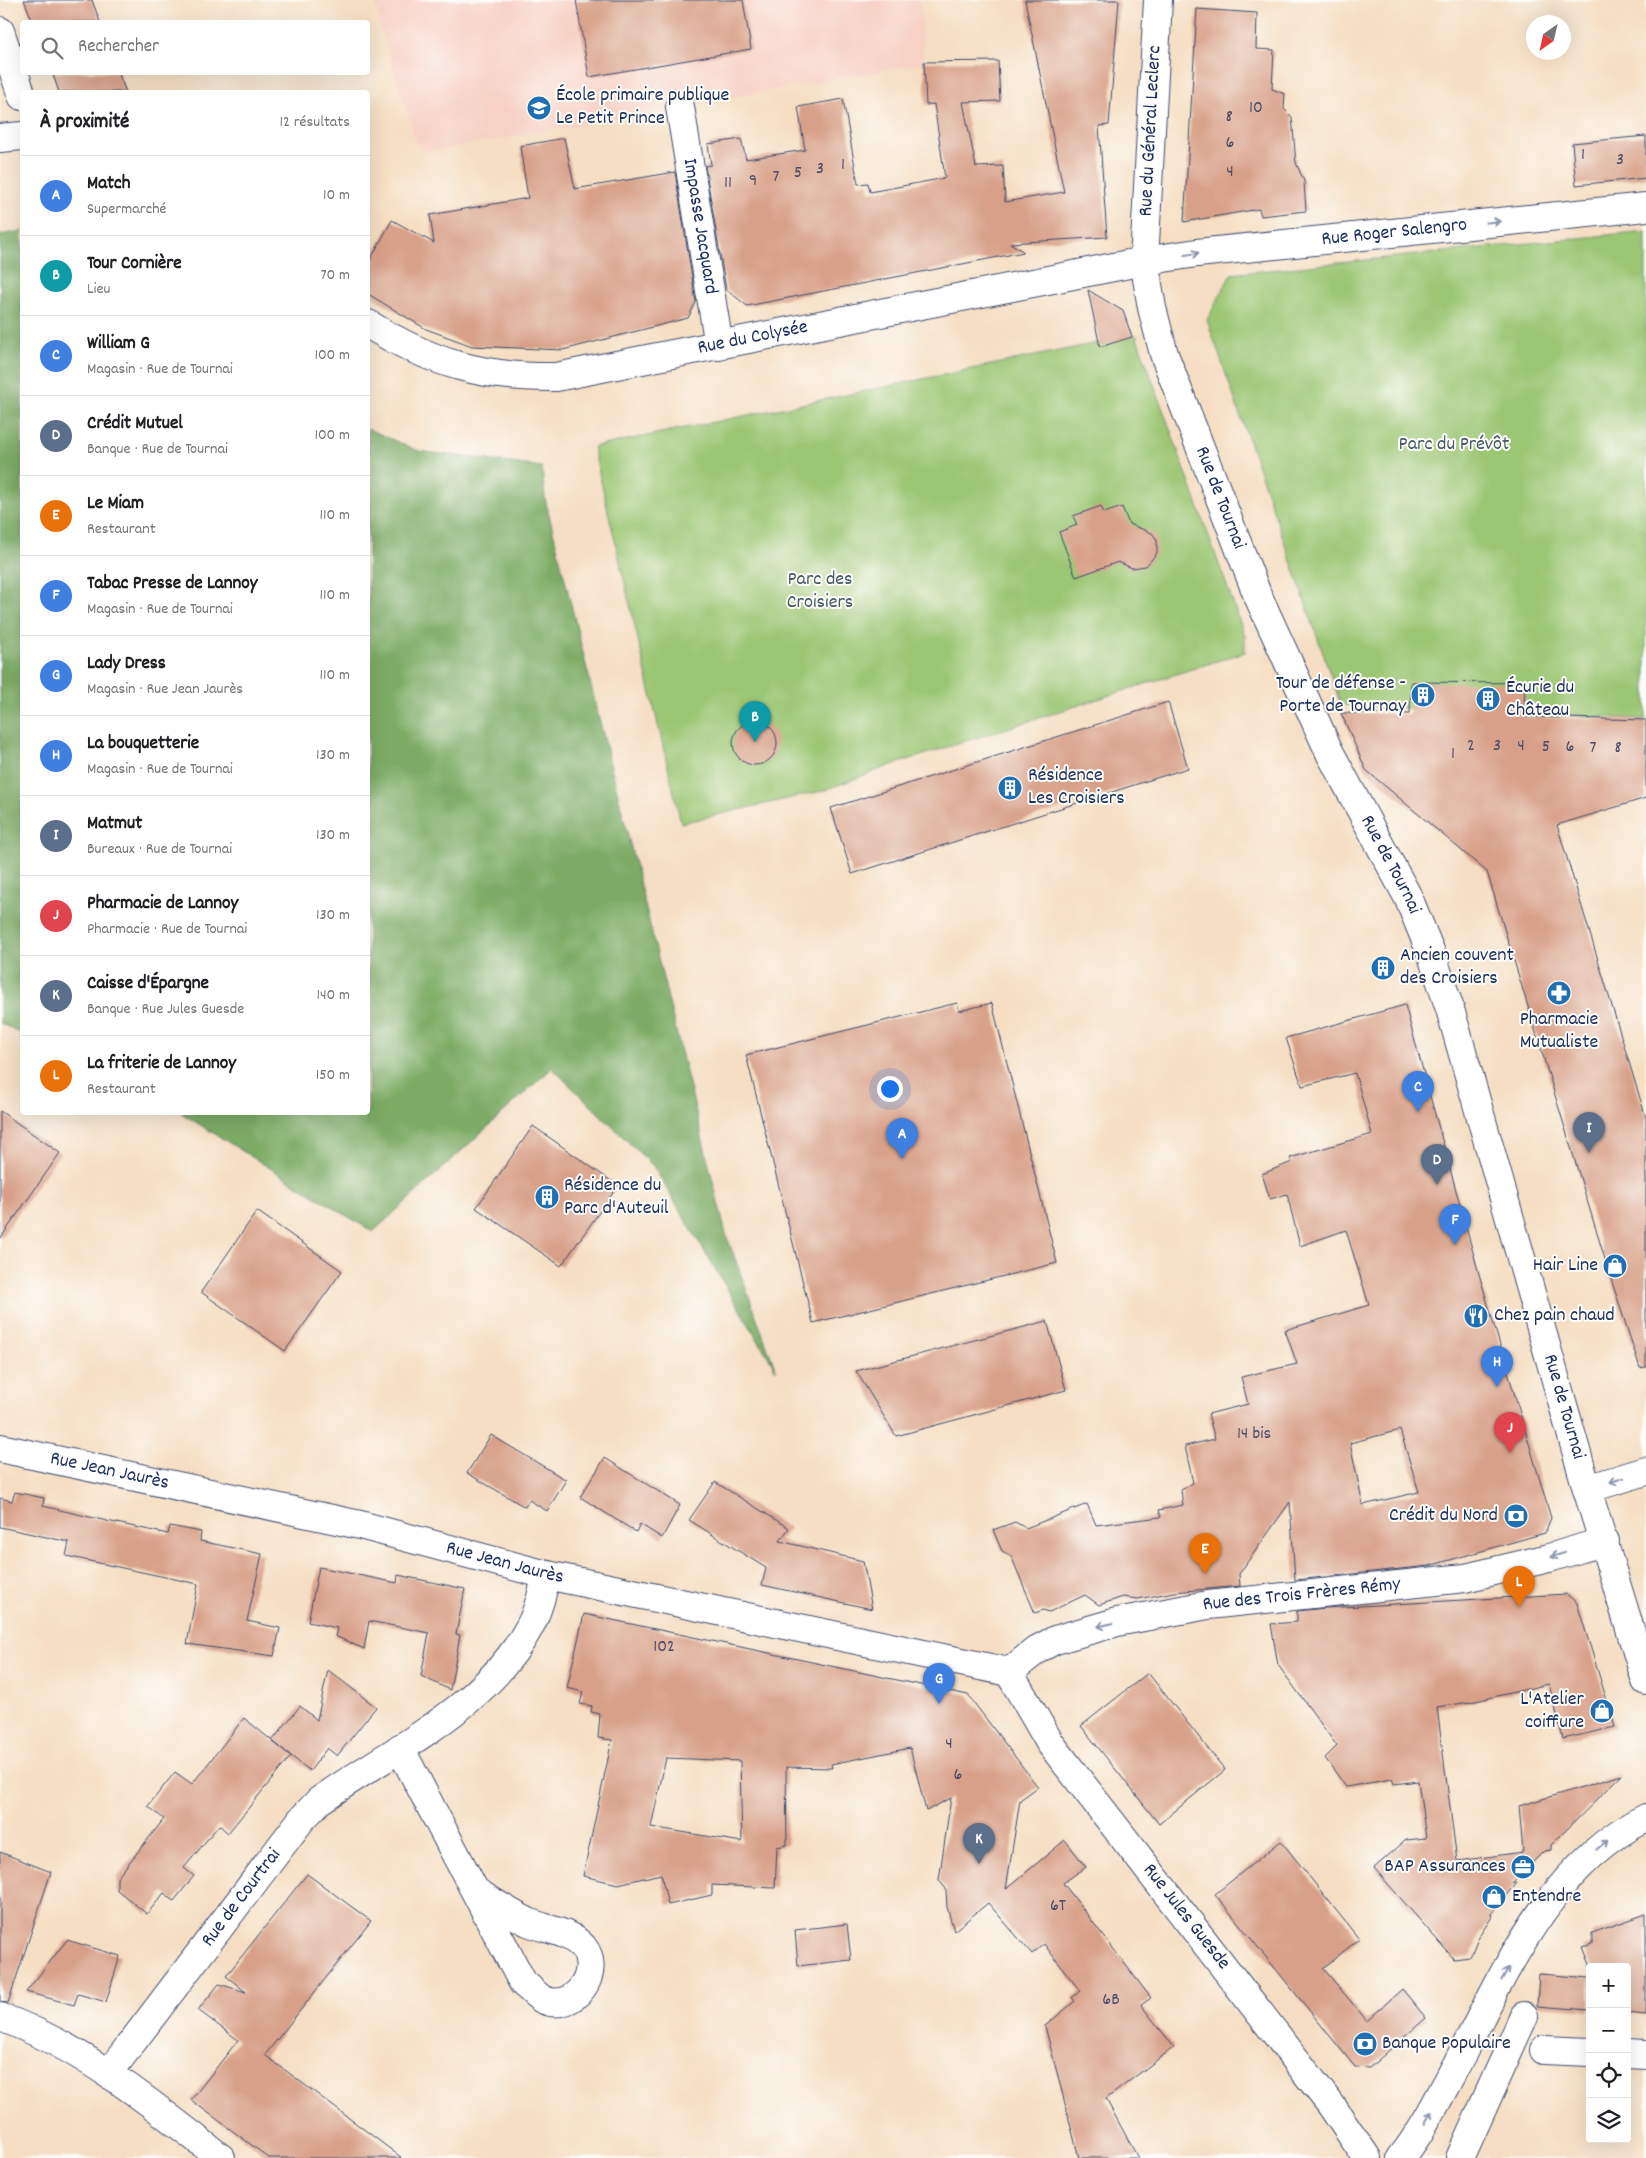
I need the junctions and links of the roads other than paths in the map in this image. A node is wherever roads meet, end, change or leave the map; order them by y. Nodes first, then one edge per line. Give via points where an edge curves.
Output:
1 (1158, 0) edge
2 (0, 31) edge
3 (20, 90) edge
4 (680, 107) dead end
5 (20, 136) edge
6 (0, 138) edge
7 (1646, 207) edge
8 (1144, 261) junction
9 (370, 325) edge
10 (719, 346) junction
11 (0, 1448) edge
12 (1646, 1471) edge
13 (1587, 1489) junction
14 (1605, 1541) junction
15 (547, 1575) junction
16 (1009, 1672) junction
17 (1646, 1681) edge
18 (400, 1748) junction
19 (1646, 1818) edge
20 (475, 1891) dead end
21 (1524, 2016) dead end
22 (0, 2017) edge
23 (1544, 2050) dead end
24 (1586, 2052) edge
25 (1631, 2054) edge
26 (1646, 2055) edge
27 (108, 2074) junction
28 (220, 2158) edge
29 (1368, 2158) edge
30 (1401, 2158) edge
31 (1460, 2158) edge

1 - 8 street, Rue du Général Leclerc
2 - 3 street
4 - 10 street, Impasse Jacquard
5 - 6 street
8 -> 7 street, Rue Roger Salengro
8 - 10 street, Rue du Colysée
8 - 13 street, Rue de Tournai via 1152,308 1173,381 1257,594 1316,724 1408,896 1434,960
9 - 10 street, Rue du Colysée via 451,366 523,377 556,376
11 - 15 street, Rue Jean Jaurès via 360,1525
12 -> 13 street
13 - 14 street, Rue de Tournai
14 -> 16 street, Rue des Trois Frères Rémy via 1465,1578 1208,1605 1117,1622 1055,1640
14 - 17 street, Rue de Tournai
15 - 16 street, Rue Jean Jaurès
15 - 18 street, Rue de Courtrai via 532,1624 506,1663 459,1708
16 - 29 street, Rue Jules Guesde via 1050,1743 1331,2104
18 - 20 street
18 - 27 street, Rue de Courtrai via 319,1801 301,1820
30 -> 19 street via 1428,2118 1518,1950 1546,1906 1587,1857 1608,1840
21 - 31 street
22 - 27 street via 61,2044
23 - 24 street
25 - 26 street
27 - 28 street

